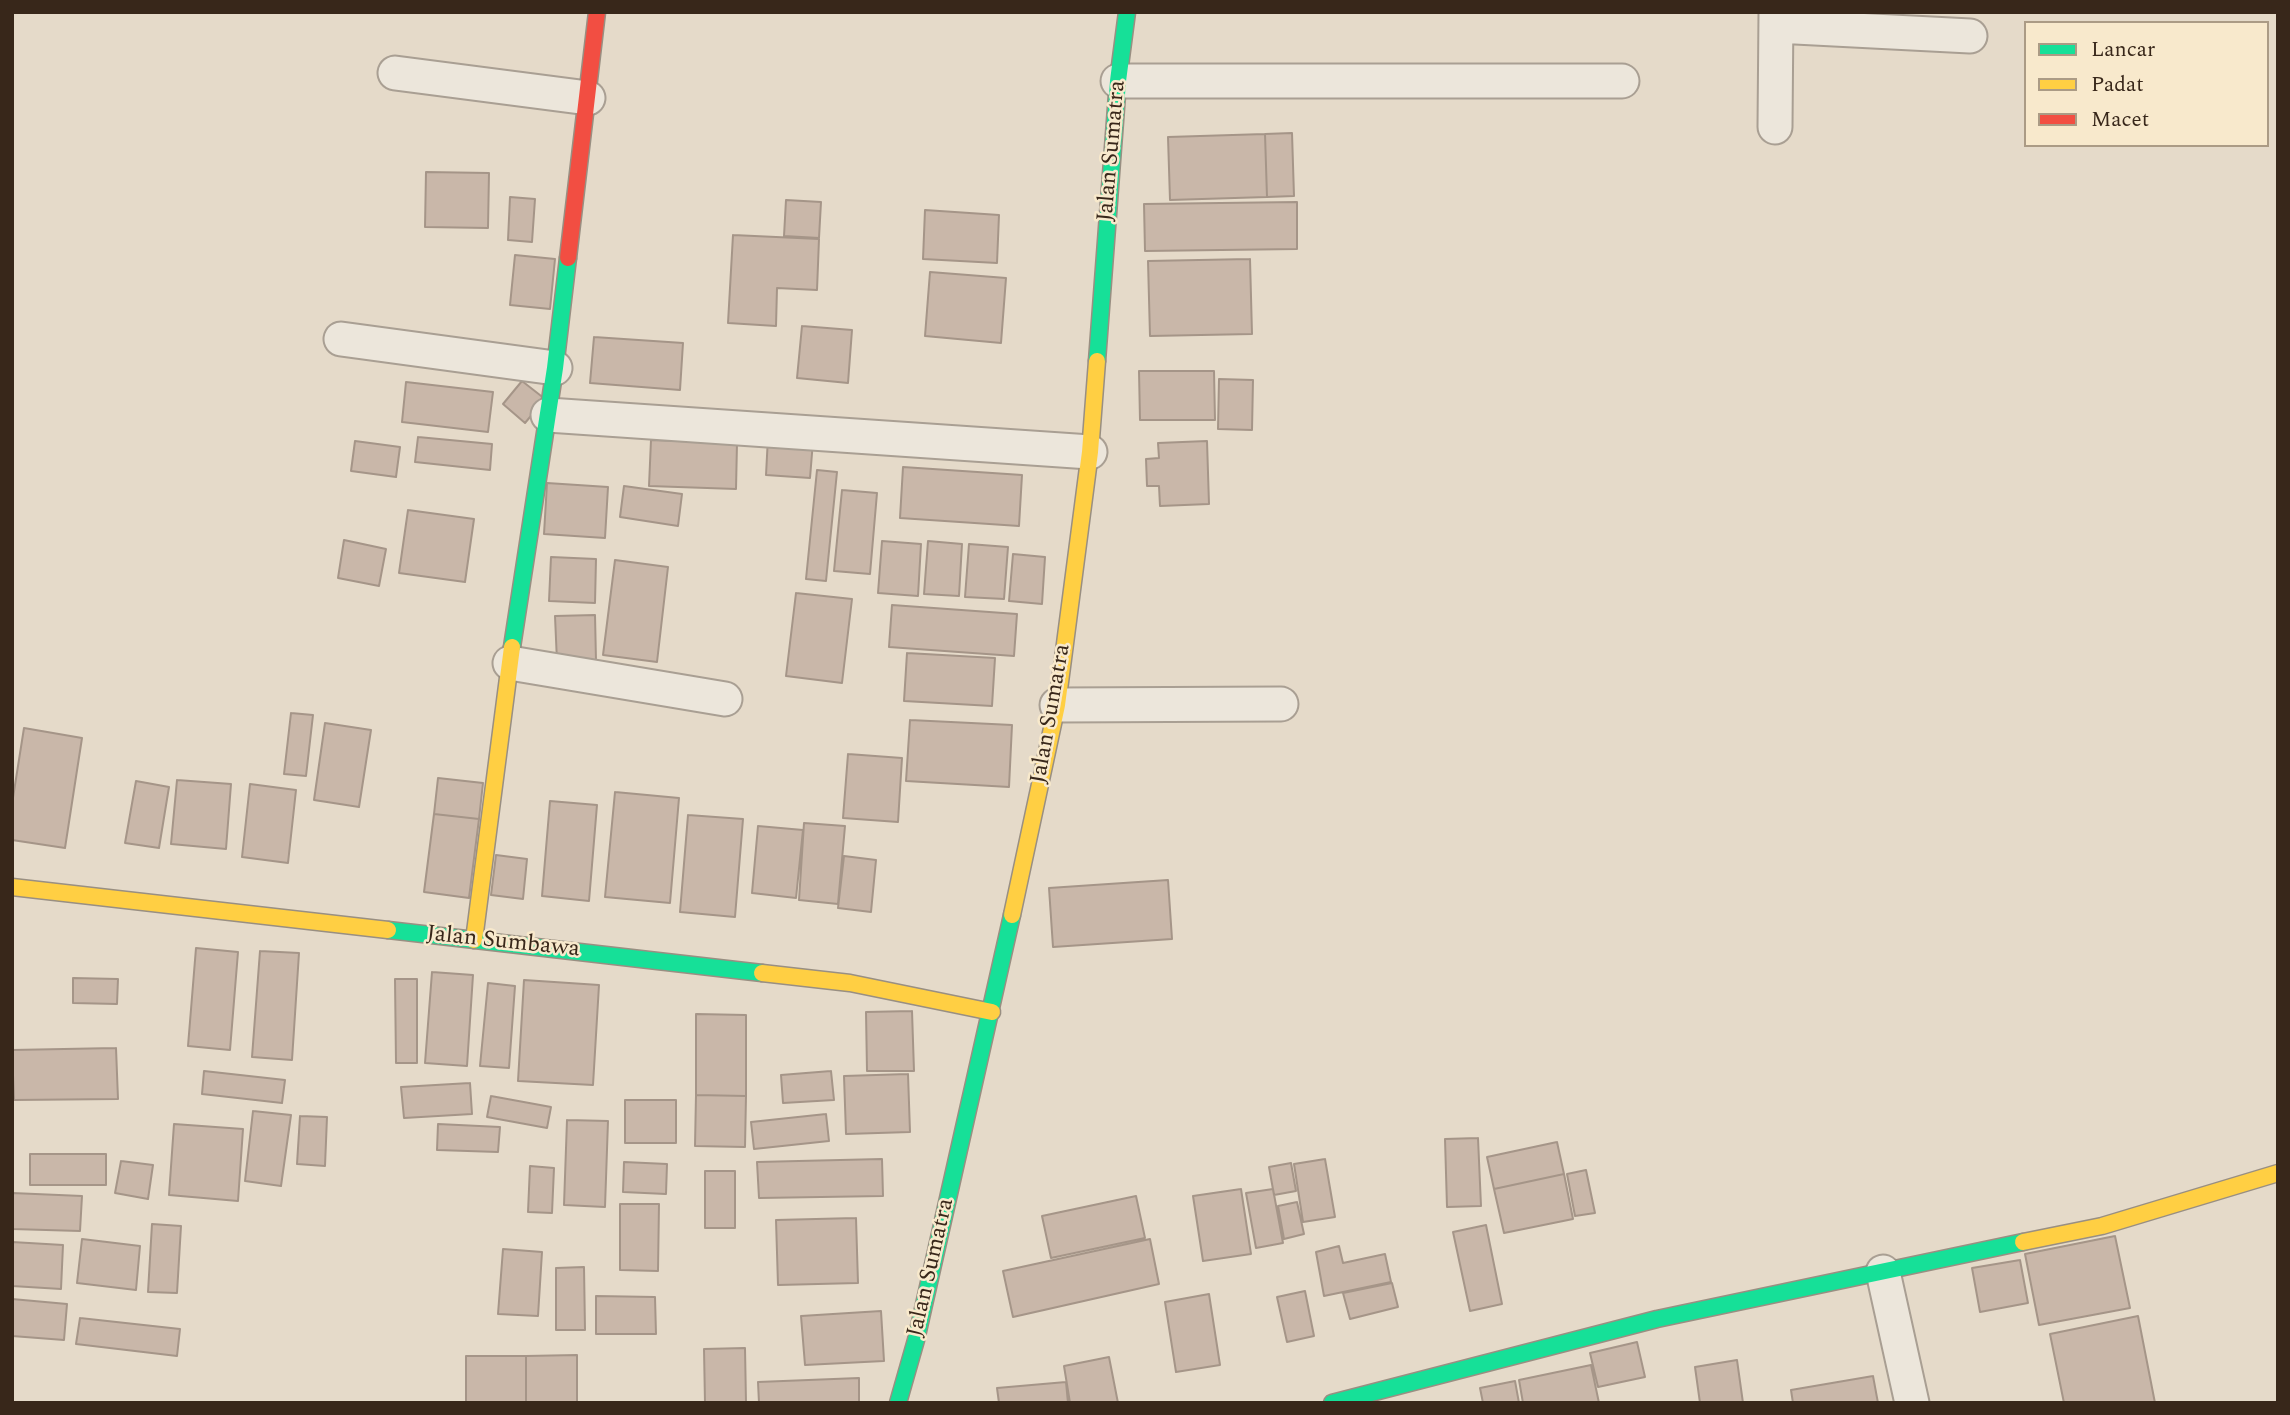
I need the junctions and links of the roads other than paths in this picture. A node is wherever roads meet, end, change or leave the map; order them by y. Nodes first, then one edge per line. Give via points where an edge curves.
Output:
1 (597, 12) edge
2 (1127, 12) edge
3 (1776, 19) edge
4 (1970, 36) dead end
5 (395, 73) dead end
6 (1118, 81) junction
7 (1622, 81) dead end
8 (588, 98) junction
9 (1775, 127) dead end
10 (341, 339) dead end
11 (555, 368) junction
12 (548, 415) junction
13 (1090, 452) junction
14 (510, 663) junction
15 (725, 699) dead end
16 (1280, 704) dead end
17 (1057, 705) junction
18 (12, 887) edge
19 (474, 940) junction
20 (992, 1012) junction
21 (2278, 1173) edge
22 (1883, 1272) junction
23 (898, 1403) edge
24 (1332, 1403) edge
25 (1912, 1403) edge

1 - 8 street
2 - 6 street, Jalan Sumatra
3 - 4 street
3 - 9 street
5 - 8 street
6 - 7 street
6 - 13 street, Jalan Sumatra
8 - 11 street
10 - 11 street
11 - 12 street
12 - 13 street
12 - 14 street
13 - 17 street, Jalan Sumatra
14 - 15 street
14 - 19 street
16 - 17 street
17 - 20 street, Jalan Sumatra
18 - 19 street, Jalan Sumbawa
19 - 20 street, Jalan Sumbawa via 850,983
20 - 23 street, Jalan Sumatra
21 - 22 street via 2102,1226
22 - 24 street via 1657,1319
22 - 25 street

